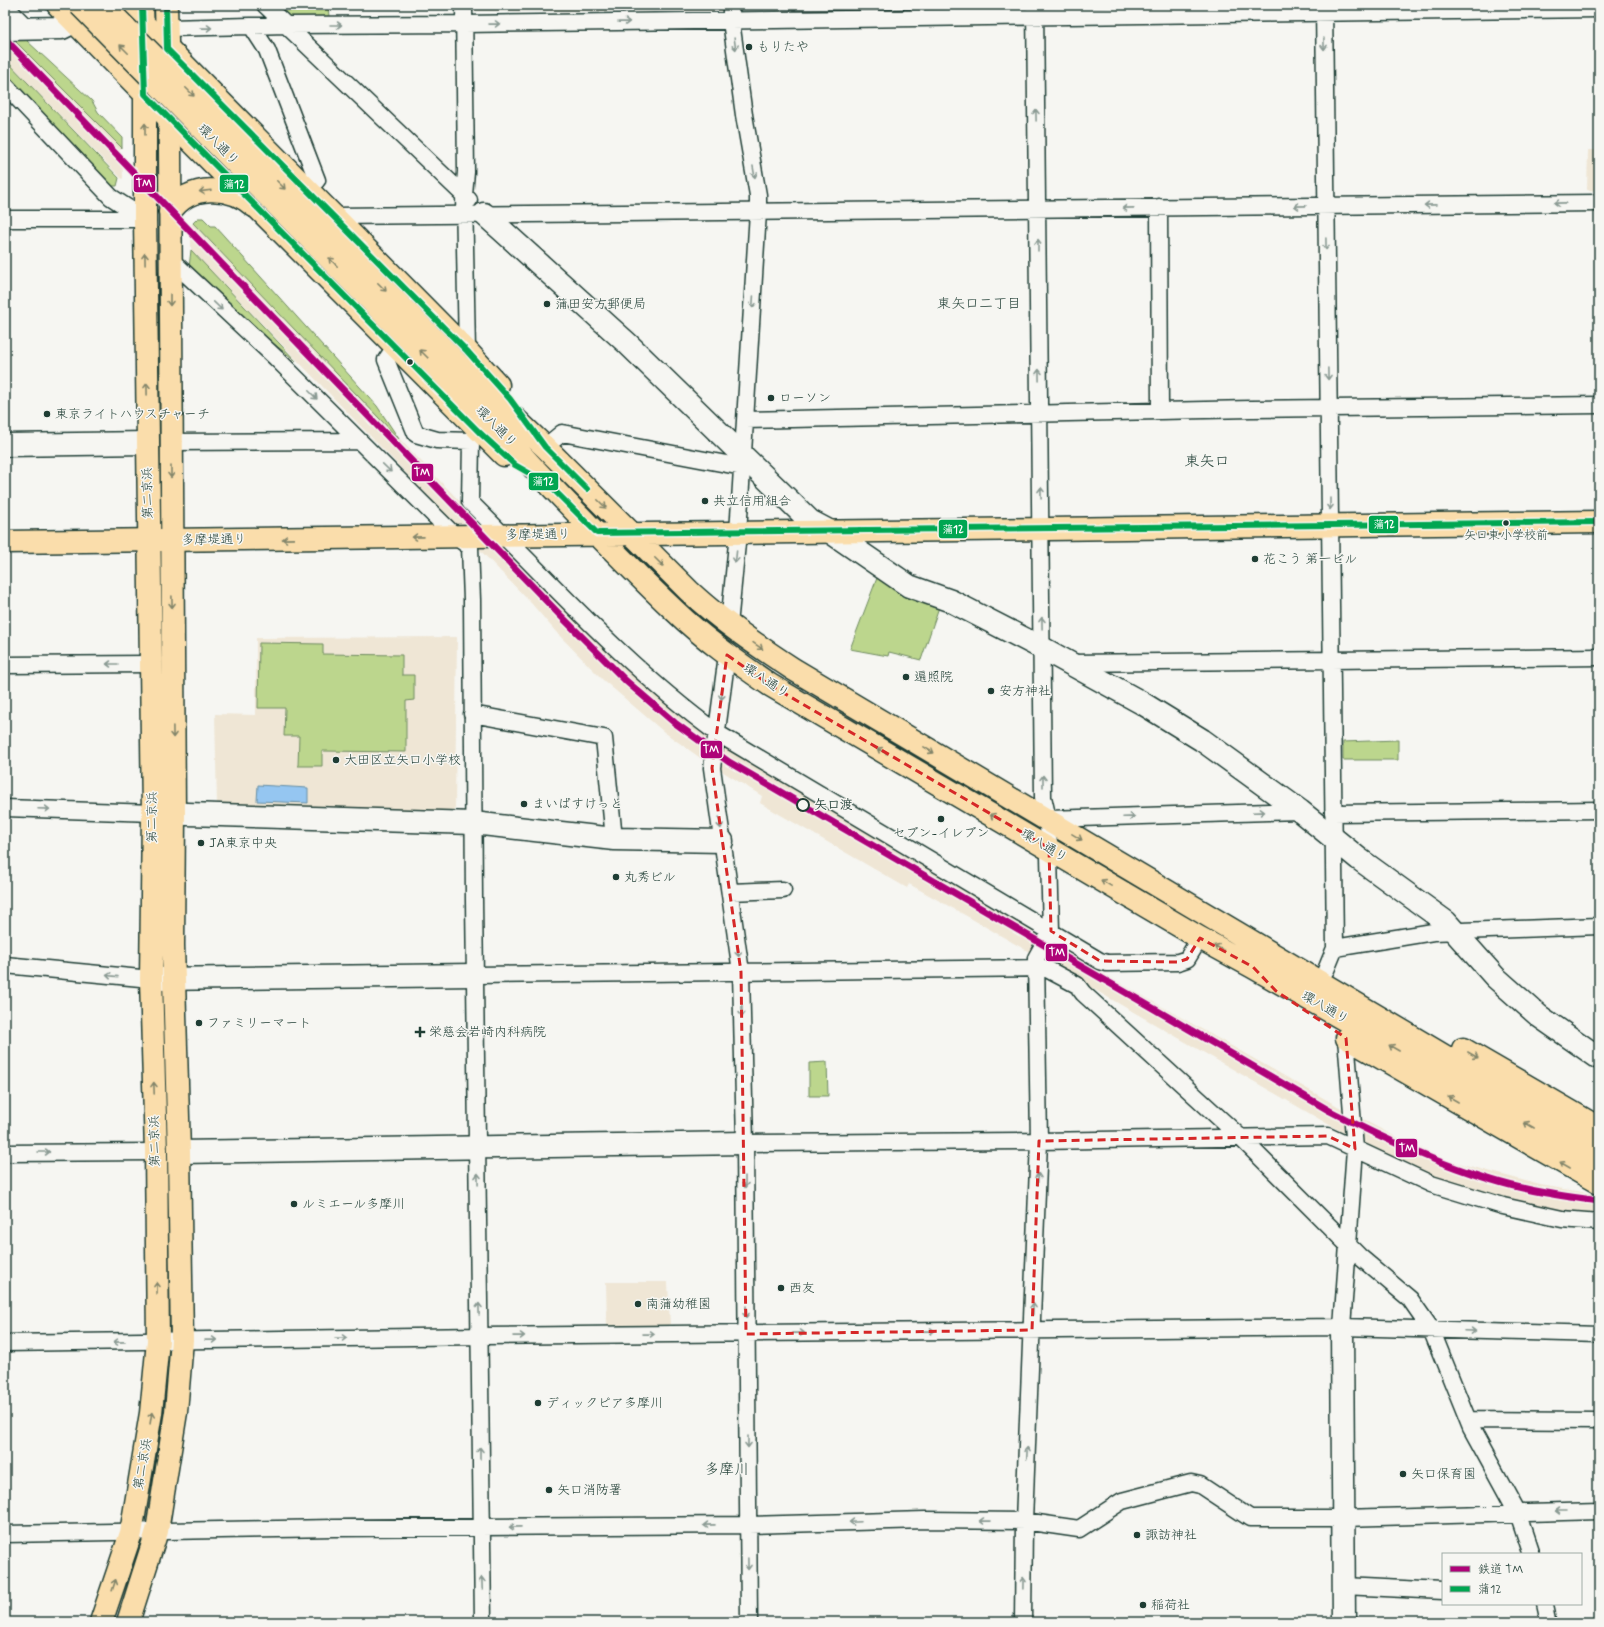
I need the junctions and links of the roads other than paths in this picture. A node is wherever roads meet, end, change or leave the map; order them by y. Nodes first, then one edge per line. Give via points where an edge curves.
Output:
1 (58, 5) edge
2 (91, 5) edge
3 (103, 5) edge
4 (125, 5) edge
5 (166, 5) edge
6 (265, 5) edge
7 (464, 5) edge
8 (5, 6) edge
9 (1324, 9) edge
10 (1599, 9) edge
11 (1035, 11) edge
12 (77, 13) edge
13 (731, 13) edge
14 (143, 14) edge
15 (465, 24) junction
16 (286, 25) junction
17 (252, 27) junction
18 (5, 29) edge
19 (28, 29) junction
20 (167, 38) junction
21 (5, 85) edge
22 (145, 94) junction
23 (169, 118) junction
24 (307, 190) junction
25 (464, 195) junction
26 (1599, 203) edge
27 (254, 206) junction
28 (1326, 206) junction
29 (1159, 208) junction
30 (1037, 209) junction
31 (170, 212) junction
32 (758, 212) junction
33 (475, 215) junction
34 (334, 216) junction
35 (5, 219) edge
36 (145, 219) junction
37 (170, 259) junction
38 (394, 347) junction
39 (461, 368) junction
40 (1599, 405) edge
41 (1329, 408) junction
42 (1160, 411) junction
43 (1040, 414) junction
44 (745, 420) junction
45 (475, 436) junction
46 (359, 441) junction
47 (171, 442) junction
48 (148, 443) junction
49 (5, 445) edge
50 (545, 447) junction
51 (748, 464) junction
52 (548, 484) junction
53 (1599, 522) edge
54 (1330, 524) junction
55 (1041, 529) junction
56 (829, 531) junction
57 (597, 533) junction
58 (738, 533) junction
59 (632, 534) junction
60 (456, 536) junction
61 (504, 536) junction
62 (149, 540) junction
63 (171, 540) junction
64 (5, 542) edge
65 (729, 625) junction
66 (1042, 648) junction
67 (727, 655) junction
68 (1599, 657) edge
69 (1331, 660) junction
70 (1070, 663) junction
71 (151, 664) junction
72 (5, 665) edge
73 (472, 714) junction
74 (717, 733) junction
75 (5, 808) edge
76 (1599, 810) edge
77 (1300, 811) junction
78 (153, 813) junction
79 (1334, 813) junction
80 (174, 814) junction
81 (1048, 820) junction
82 (473, 823) junction
83 (1334, 837) junction
84 (614, 839) junction
85 (722, 841) junction
86 (1049, 848) junction
87 (783, 890) dead end
88 (730, 892) junction
89 (1599, 926) edge
90 (1051, 930) junction
91 (1453, 931) junction
92 (1200, 938) junction
93 (1265, 948) junction
94 (1335, 948) junction
95 (5, 965) edge
96 (1253, 967) junction
97 (1036, 968) junction
98 (1326, 970) junction
99 (741, 972) junction
100 (475, 975) junction
101 (174, 978) junction
102 (151, 979) junction
103 (1346, 1038) junction
104 (1599, 1058) edge
105 (1599, 1128) edge
106 (1240, 1137) junction
107 (1039, 1141) junction
108 (745, 1143) junction
109 (478, 1147) junction
110 (1599, 1148) edge
111 (1355, 1149) junction
112 (156, 1152) junction
113 (179, 1152) junction
114 (5, 1153) edge
115 (1599, 1166) edge
116 (1599, 1184) edge
117 (1599, 1222) edge
118 (1346, 1244) junction
119 (1342, 1327) junction
120 (1432, 1329) junction
121 (1032, 1330) junction
122 (746, 1334) junction
123 (1599, 1334) edge
124 (480, 1336) junction
125 (182, 1340) junction
126 (158, 1341) junction
127 (5, 1343) edge
128 (1468, 1420) junction
129 (1599, 1421) edge
130 (1599, 1511) edge
131 (1516, 1512) junction
132 (1343, 1518) junction
133 (1024, 1521) junction
134 (748, 1525) junction
135 (480, 1528) junction
136 (157, 1532) junction
137 (131, 1533) junction
138 (5, 1534) edge
139 (1530, 1553) edge
140 (1344, 1586) junction
141 (1442, 1591) edge
142 (1546, 1605) edge
143 (101, 1622) edge
144 (128, 1622) edge
145 (483, 1622) edge
146 (749, 1622) edge
147 (1023, 1622) edge
148 (1344, 1622) edge
149 (1550, 1622) edge

1 - 12 main road
2 - 12 street
3 -> 39 main road, 環八通り, bridge
4 - 14 main road
5 - 20 main road, 第二京浜
6 - 16 street
7 - 15 street
8 - 19 street
9 - 10 street
9 - 11 street
9 -> 28 street
11 - 13 street
30 -> 11 street
12 - 19 street via 62,28
12 - 22 main road
39 -> 12 main road, 環八通り, bridge
15 -> 13 street
13 -> 32 street via 744,116 758,195
14 - 20 main road
14 - 22 main road, 第二京浜
16 -> 15 street
15 - 25 street
16 - 17 street
16 - 25 street
20 -> 17 street
17 - 24 street via 267,50 317,180
18 - 19 street
20 - 23 main road, 第二京浜
20 - 24 main road
21 - 36 street via 111,197
22 - 23 main road
36 -> 22 main road, 第二京浜
23 - 27 main road
23 - 31 main road, 第二京浜
24 - 34 main road
25 - 33 street
26 -> 28 street
27 -> 31 main road via 235,193 213,190 189,195
27 - 38 main road
28 -> 29 street
28 -> 41 street
29 -> 30 street
29 - 42 street
30 - 32 street
43 -> 30 street
31 - 37 main road, 第二京浜
32 - 33 street
32 -> 44 street
33 - 34 street
33 - 39 street
33 - 51 street via 628,344
34 - 39 main road
35 - 36 street
48 -> 36 main road, 第二京浜
37 -> 46 street via 276,358
37 -> 47 main road, 第二京浜
38 - 45 main road
38 - 45 street via 386,360 416,434 437,440
39 - 50 main road, 環八通り
39 - 52 main road, 環八通り via 522,454
40 - 41 street
41 - 42 street
41 -> 54 street
42 - 43 street
43 - 44 street
55 -> 43 street
44 - 51 street
45 - 52 main road via 515,465
45 - 61 street via 470,502
46 - 47 street
46 -> 60 street
47 -> 63 main road, 第二京浜
48 - 49 street
48 - 62 main road, 第二京浜
50 - 51 street via 562,433
50 -> 59 main road, 環八通り
51 - 56 street via 810,521
51 - 58 street
52 - 57 main road, 環八通り
53 - 54 main road, 多摩堤通り
54 - 55 main road, 多摩堤通り
54 - 69 street
55 - 56 main road, 多摩堤通り
66 -> 55 street
56 - 58 main road, 多摩堤通り
56 - 66 street via 909,586 951,601
57 - 59 main road, 多摩堤通り
57 - 61 main road, 多摩堤通り
57 - 67 main road, 環八通り via 675,612
58 - 59 main road, 多摩堤通り
58 -> 65 street
59 -> 65 main road, 環八通り via 689,591
60 - 61 main road, 多摩堤通り
60 -> 63 main road, 多摩堤通り
60 - 73 street via 470,547
61 - 74 street via 636,668
62 - 63 main road, 多摩堤通り
62 - 64 main road, 多摩堤通り
62 - 71 main road, 第二京浜
63 -> 80 main road, 第二京浜
65 -> 81 main road, 環八通り via 793,669
66 - 70 street
81 -> 66 street via 1044,797
67 -> 74 street
86 -> 67 main road, 環八通り via 770,685
68 - 69 street
69 - 70 street
69 - 79 street
70 - 77 street via 1202,740
71 -> 72 street
71 - 78 main road, 第二京浜
73 - 82 street
73 - 84 street via 604,738
74 -> 85 street via 712,768
74 - 90 street
75 -> 78 street
76 - 79 street
81 -> 77 street
77 - 83 street
78 - 80 street
78 - 102 main road, 第二京浜
79 - 83 street
80 - 82 street
80 - 101 main road, 第二京浜
81 - 86 street
81 -> 93 main road, 環八通り
82 - 84 street
82 - 100 street
83 - 91 street via 1359,859 1441,918
83 - 94 street
84 - 85 street
85 - 88 street
86 - 90 street
92 -> 86 main road, 環八通り
87 - 88 street
88 -> 99 street
89 - 91 street
90 - 92 street via 1107,962 1178,962 1187,959
90 - 97 street via 1036,958
91 - 94 street via 1432,932
91 - 104 street via 1495,977 1539,1016
96 -> 92 main road, 環八通り
93 - 98 main road
93 - 110 main road, 環八通り
94 - 98 street
102 -> 95 street
96 - 103 main road via 1276,991
115 -> 96 main road, 環八通り
97 - 99 street
97 - 106 street via 1045,968 1077,985
97 - 107 street
98 -> 105 main road
99 - 100 street
99 -> 108 street
100 - 101 street
100 - 109 street
101 - 102 street
101 - 113 main road, 第二京浜
112 -> 102 main road, 第二京浜
103 - 111 street
116 -> 103 main road
106 - 107 street
106 - 111 street via 1328,1136
106 - 118 street
107 - 108 street
121 -> 107 street
108 - 109 street
108 -> 122 street
109 - 113 street
124 -> 109 street
111 - 117 street via 1431,1184 1503,1206 1562,1219
111 - 118 street
114 -> 112 street
126 -> 112 main road, 第二京浜
113 - 125 main road, 第二京浜
118 - 119 street
118 - 120 street via 1410,1299
119 - 120 street
119 - 121 street
119 - 132 street
120 -> 123 street
120 - 128 street
122 -> 121 street
133 -> 121 street
124 -> 122 street
122 -> 134 street
125 -> 124 street
135 -> 124 street
125 - 126 street
125 - 136 main road, 第二京浜 via 176,1412
126 -> 127 street
137 -> 126 main road, 第二京浜 via 151,1413
128 - 129 street
128 - 131 street
130 -> 131 street
131 - 132 street
131 - 139 street
132 - 133 street via 1250,1518 1200,1485 1191,1483 1122,1501 1079,1530
132 - 140 street
133 -> 134 street via 925,1520
147 -> 133 street
134 -> 135 street
134 -> 146 street
135 - 136 street
145 -> 135 street
136 - 137 street
136 - 144 main road, 第二京浜
137 - 138 street
143 -> 137 main road, 第二京浜
140 - 141 street
140 - 148 street
142 - 149 street

